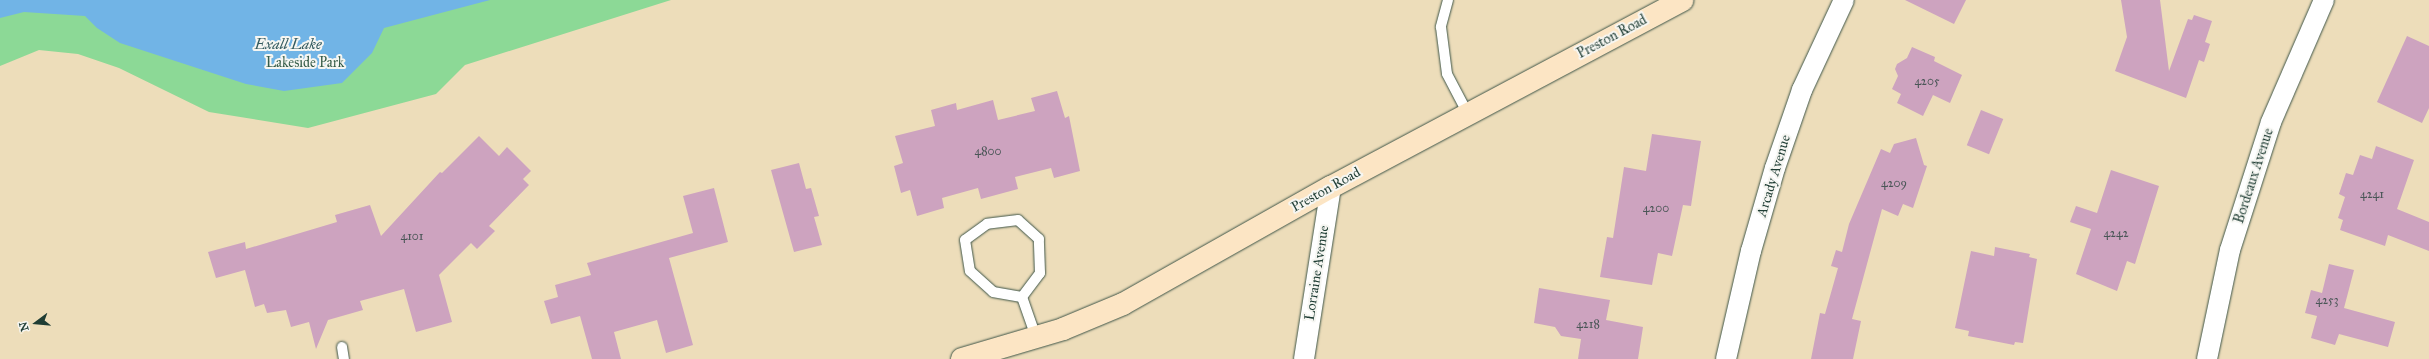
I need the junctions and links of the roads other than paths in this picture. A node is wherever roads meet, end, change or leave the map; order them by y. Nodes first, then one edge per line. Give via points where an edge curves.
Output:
1 (1448, 0) edge
2 (1682, 0) edge
3 (1844, 0) edge
4 (2324, 0) edge
5 (1468, 114) junction
6 (1331, 187) junction
7 (1022, 297) junction
8 (1036, 338) junction
9 (342, 347) dead end
10 (344, 359) edge
11 (962, 359) edge
12 (1304, 359) edge
13 (1726, 359) edge
14 (2207, 359) edge

1 - 5 lane via 1441,27 1447,74
2 - 5 main road, Preston Road
3 - 13 street, Arcady Avenue via 1802,90 1775,168 1751,251
4 - 14 street, Bordeaux Avenue via 2271,122 2230,250
5 - 6 main road, Preston Road
6 - 8 main road, Preston Road via 1123,304 1063,330
6 - 12 street, Lorraine Avenue
7 - 7 lane via 993,292 970,272 966,240 987,224 1018,220 1039,239 1040,273
7 - 8 lane
8 - 11 main road, Preston Road
9 - 10 lane

